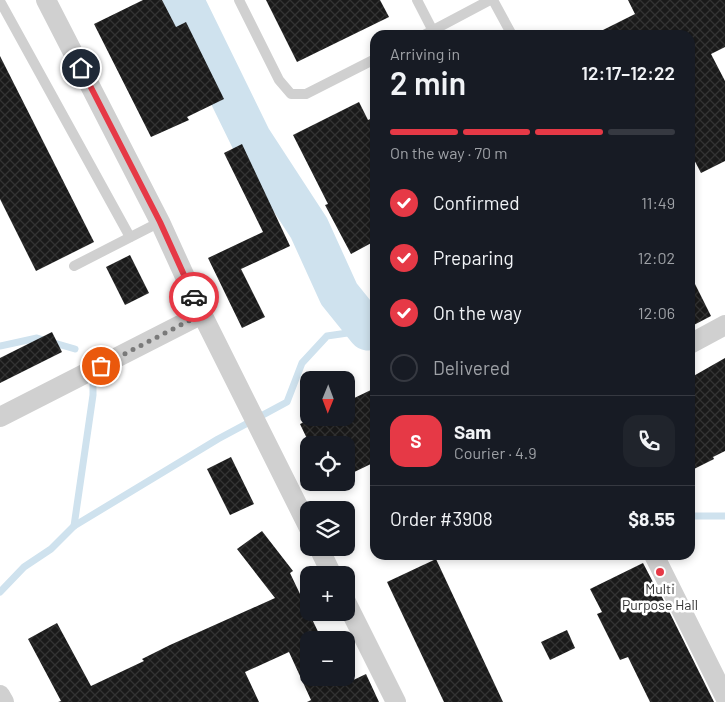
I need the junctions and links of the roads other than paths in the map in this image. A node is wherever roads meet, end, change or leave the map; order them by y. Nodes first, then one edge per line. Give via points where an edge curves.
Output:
1 (46, 0) edge
2 (239, 0) edge
3 (417, 0) edge
4 (492, 0) edge
5 (2, 2) edge
6 (427, 30) edge
7 (434, 30) edge
8 (509, 30) edge
9 (370, 62) edge
10 (160, 222) junction
11 (130, 237) junction
12 (74, 266) dead end
13 (202, 314) junction
14 (725, 325) edge
15 (695, 341) edge
16 (0, 418) edge
17 (300, 510) edge
18 (656, 560) edge
19 (355, 620) edge
20 (0, 695) edge
21 (725, 697) edge
22 (4, 702) edge
23 (396, 702) edge

1 - 10 street
2 - 9 lane via 279,80 291,94 306,94
3 - 6 lane
4 - 7 lane
4 - 8 lane
5 - 11 lane
10 - 11 lane
10 - 13 street
11 - 12 lane
13 - 16 street
13 - 17 street
14 - 15 street
18 - 21 street
19 - 23 street
20 - 22 street

